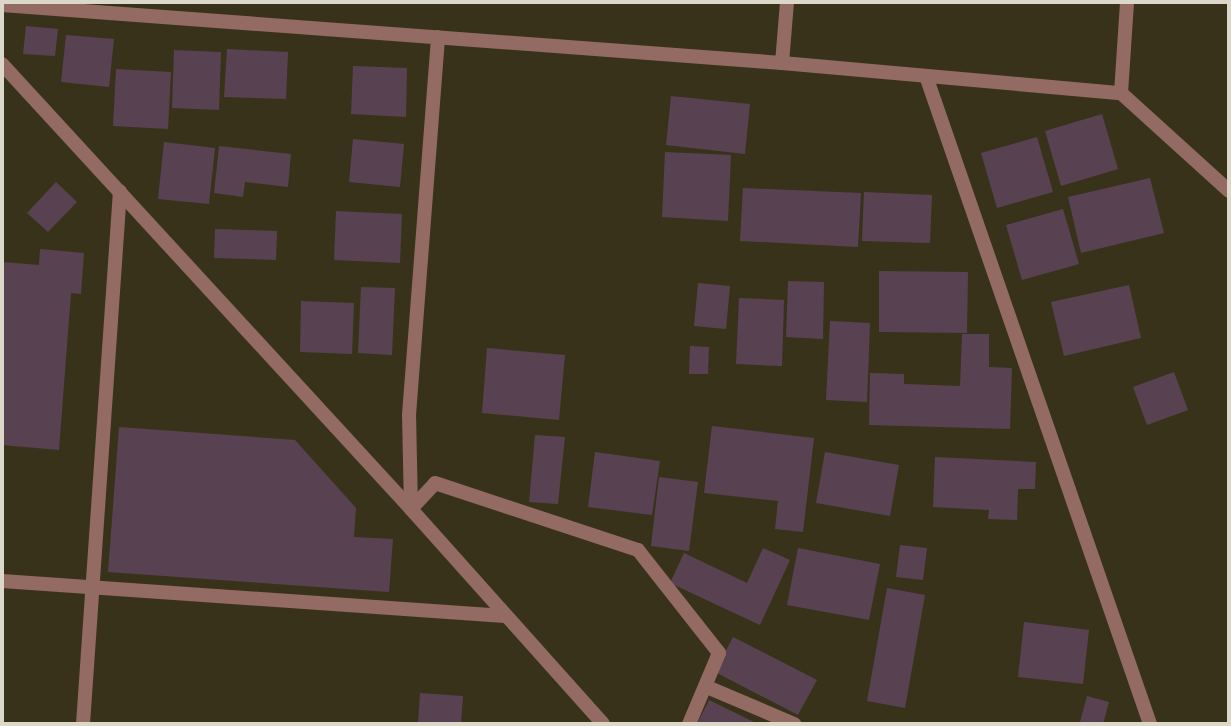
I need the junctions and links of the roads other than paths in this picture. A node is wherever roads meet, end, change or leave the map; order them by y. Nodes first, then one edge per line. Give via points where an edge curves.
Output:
1 (787, 2) edge
2 (1127, 2) edge
3 (2, 5) edge
4 (132, 8) edge
5 (438, 37) junction
6 (782, 63) junction
7 (2, 64) edge
8 (926, 76) junction
9 (1121, 93) junction
10 (120, 191) junction
11 (1229, 191) edge
12 (411, 509) junction
13 (2, 582) edge
14 (93, 588) junction
15 (505, 616) junction
16 (707, 687) junction
17 (83, 724) edge
18 (603, 724) edge
19 (689, 724) edge
20 (794, 724) edge
21 (1150, 724) edge

1 - 6 street
2 - 9 street
3 - 4 street
4 - 5 street
5 - 6 street
5 - 12 street via 409,415
6 - 8 street
7 - 10 street
8 - 9 street
8 - 21 street
9 - 11 street
10 - 12 street
10 - 14 street
12 - 15 street
12 - 16 street via 435,483 638,551 719,653
13 - 14 street
14 - 15 street
14 - 17 street
15 - 18 street
16 - 19 street
16 - 20 street

